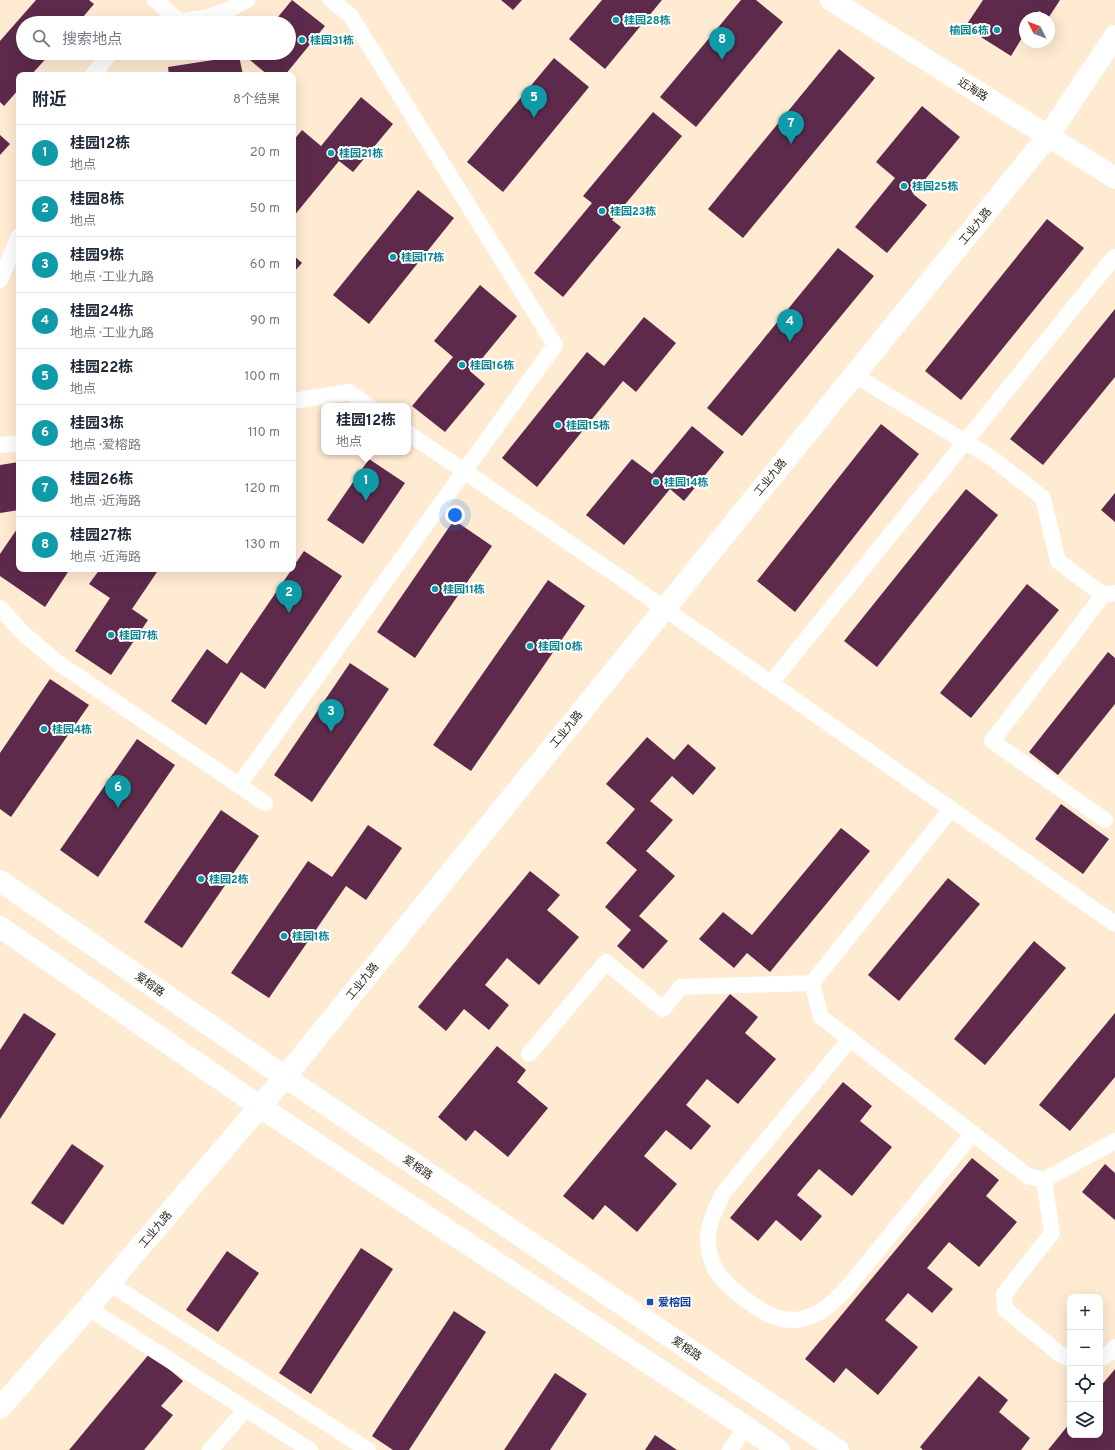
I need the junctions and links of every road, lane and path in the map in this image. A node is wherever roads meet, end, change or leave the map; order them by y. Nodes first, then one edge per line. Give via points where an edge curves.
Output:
1 (155, 0) edge
2 (247, 0) edge
3 (331, 0) edge
4 (831, 0) edge
5 (170, 16) edge
6 (212, 16) edge
7 (1115, 36) edge
8 (105, 60) edge
9 (95, 72) edge
10 (1048, 136) junction
11 (1115, 178) edge
12 (16, 243) edge
13 (1114, 257) edge
14 (0, 280) edge
15 (854, 375) junction
16 (296, 401) edge
17 (365, 403) edge
18 (411, 435) edge
19 (965, 442) junction
20 (16, 443) edge
21 (0, 446) edge
22 (464, 471) junction
23 (1109, 594) edge
24 (0, 608) edge
25 (663, 608) junction
26 (771, 683) junction
27 (239, 785) junction
28 (265, 803) dead end
29 (951, 809) junction
30 (1106, 820) dead end
31 (0, 880) edge
32 (1115, 924) edge
33 (0, 927) edge
34 (812, 983) junction
35 (850, 1039) junction
36 (529, 1054) dead end
37 (285, 1077) junction
38 (259, 1106) junction
39 (973, 1133) junction
40 (1115, 1141) edge
41 (1044, 1180) junction
42 (109, 1284) junction
43 (88, 1308) junction
44 (1115, 1347) edge
45 (1103, 1357) edge
46 (1067, 1358) edge
47 (0, 1408) edge
48 (246, 1409) junction
49 (761, 1442) edge
50 (210, 1450) edge
51 (310, 1450) edge
52 (368, 1450) edge
53 (730, 1450) edge
54 (838, 1450) edge

1 - 5 lane
2 - 6 lane
3 - 22 lane via 354,21 554,345
4 - 10 street, 近海路
7 - 10 street, 工业九路
8 - 9 lane
10 - 11 street, 近海路
10 - 15 street, 工业九路
12 - 14 lane
13 - 19 lane
15 - 19 lane
15 - 25 street, 工业九路
16 - 17 lane via 349,392
18 - 22 lane
19 - 23 lane via 992,458 1043,498 1058,561
19 - 26 lane
20 - 21 lane
22 - 25 lane
22 - 27 lane
23 - 30 lane via 992,741
24 - 27 lane via 57,662
25 - 26 lane
25 - 37 street, 工业九路
26 - 29 lane
27 - 28 lane
29 - 32 lane
29 - 34 lane
31 - 37 street, 爱榕路
33 - 38 street
34 - 35 lane via 821,1017
34 - 36 lane via 681,987 663,1009 606,962
35 - 39 lane
35 - 39 lane via 724,1192 714,1213 708,1235 710,1254 717,1272 728,1285 759,1309 775,1317 795,1320 814,1316 830,1306
37 - 38 street, 工业九路
37 - 54 street, 爱榕路
38 - 42 street, 工业九路
38 - 49 street
39 - 41 lane via 1028,1176
40 - 41 lane
41 - 46 lane via 1052,1233 1004,1294 1005,1309
42 - 43 street, 工业九路
42 - 52 lane
43 - 47 street, 工业九路
43 - 48 lane
44 - 45 lane
48 - 50 lane
48 - 51 lane
49 - 53 lane

